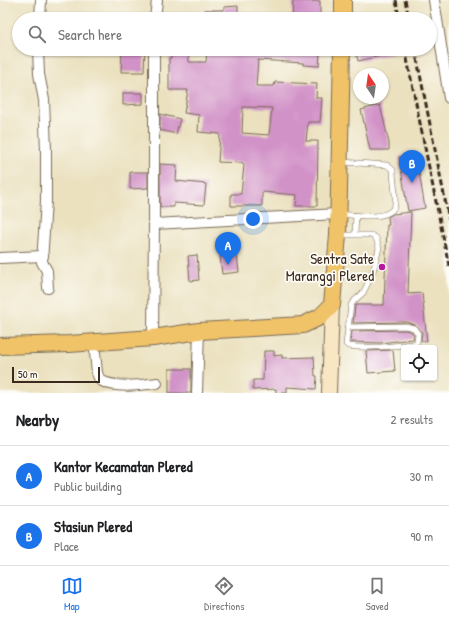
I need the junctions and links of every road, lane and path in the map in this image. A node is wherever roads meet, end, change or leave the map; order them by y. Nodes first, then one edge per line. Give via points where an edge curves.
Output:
1 (41, 0) edge
2 (157, 0) edge
3 (343, 0) edge
4 (434, 0) edge
5 (40, 12) edge
6 (156, 12) edge
7 (343, 12) edge
8 (436, 12) edge
9 (437, 20) edge
10 (38, 56) edge
11 (154, 56) edge
12 (342, 56) edge
13 (449, 98) edge
14 (339, 162) junction
15 (338, 214) junction
16 (356, 215) junction
17 (154, 224) junction
18 (356, 234) junction
19 (338, 235) junction
20 (43, 256) junction
21 (0, 258) edge
22 (48, 288) dead end
23 (332, 305) junction
24 (347, 327) junction
25 (199, 331) junction
26 (153, 338) junction
27 (94, 342) junction
28 (0, 346) edge
29 (157, 383) dead end
30 (197, 393) edge
31 (329, 393) edge

1 - 5 street
2 - 6 street
3 - 7 main road
4 - 8 street
9 - 13 street
10 - 20 street via 44,100 46,150
11 - 17 street
12 - 14 main road
14 - 15 main road
14 - 16 lane via 387,165 393,170 395,205 391,212 381,216
15 - 16 lane
15 - 17 street
15 - 19 main road
16 - 18 lane
17 - 26 street
18 - 19 lane
18 - 24 lane via 376,238 379,248 370,279 363,292 351,305
19 - 23 main road
20 - 21 street
20 - 22 street
23 - 25 main road via 320,317 303,325
23 - 31 street
24 - 24 lane via 348,346 377,347 417,342 418,334 414,328 406,326
25 - 26 main road
25 - 30 street
26 - 27 main road
27 - 28 main road
27 - 29 street via 97,373 103,382 134,386

